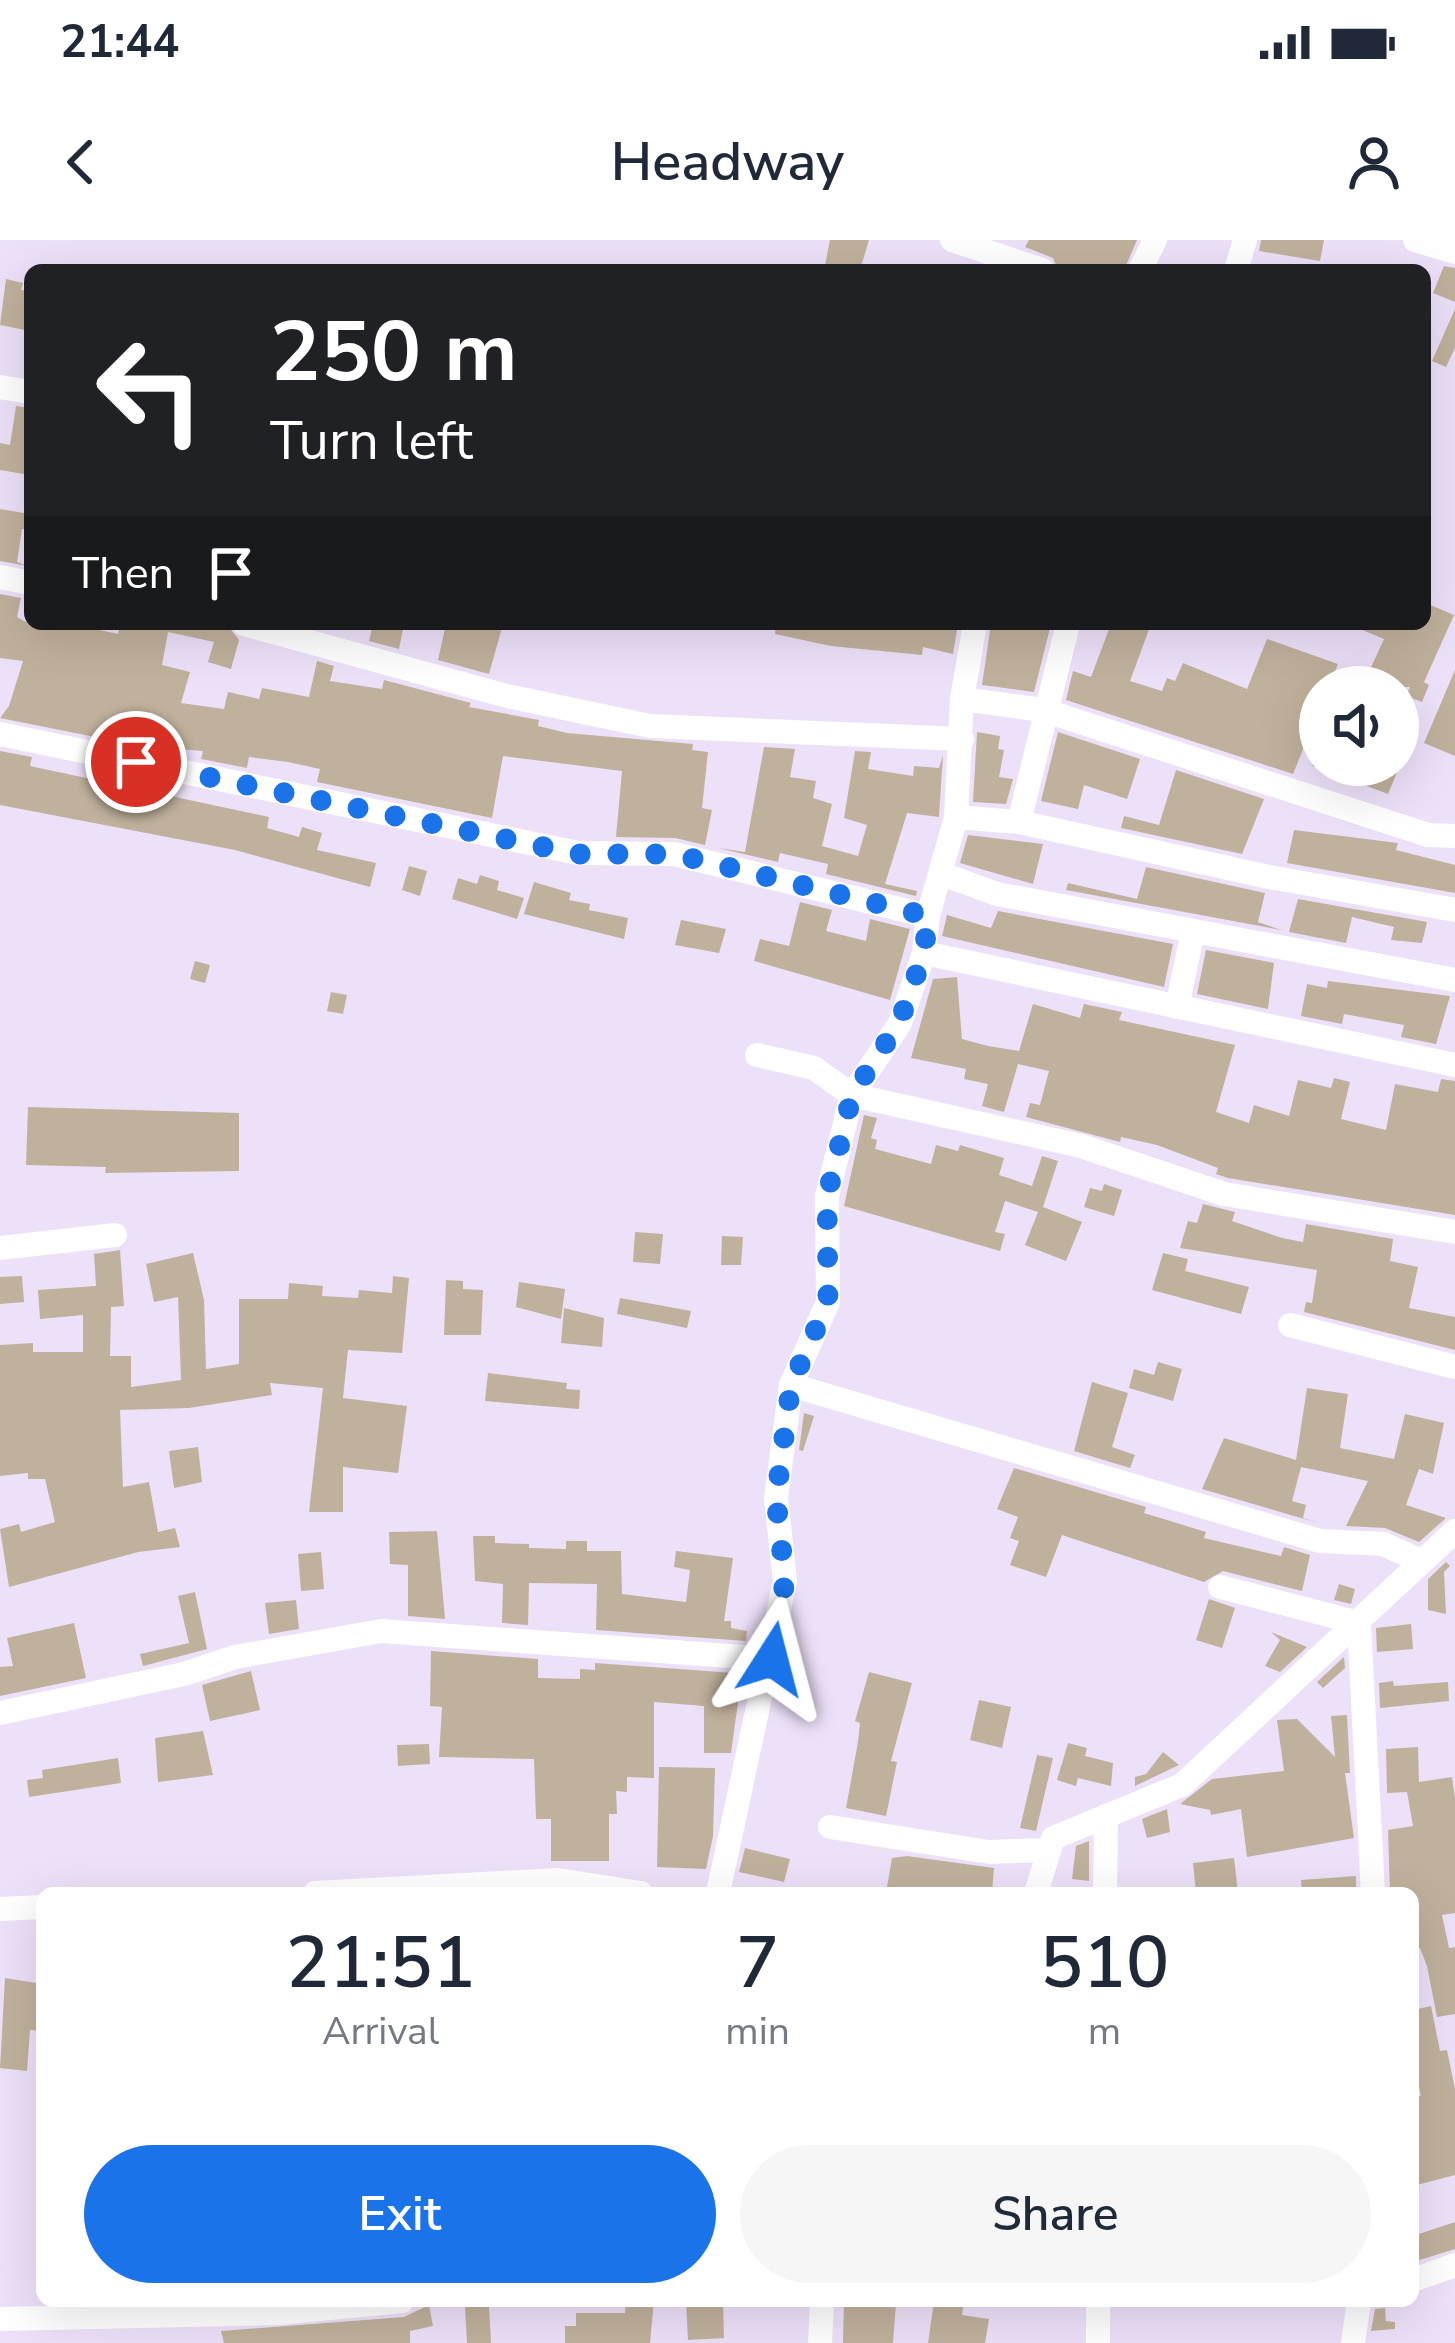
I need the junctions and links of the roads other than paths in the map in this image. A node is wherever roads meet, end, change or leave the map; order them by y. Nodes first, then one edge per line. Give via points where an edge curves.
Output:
1 (952, 240) edge
2 (1414, 240) edge
3 (1455, 252) edge
4 (1024, 264) edge
5 (266, 630) edge
6 (974, 630) edge
7 (1066, 630) edge
8 (962, 699) junction
9 (1043, 710) junction
10 (0, 734) edge
11 (962, 739) junction
12 (956, 817) junction
13 (1019, 822) junction
14 (1455, 836) edge
15 (941, 874) junction
16 (1455, 910) edge
17 (928, 916) junction
18 (1193, 932) junction
19 (924, 953) junction
20 (1455, 980) edge
21 (1178, 1007) junction
22 (757, 1055) dead end
23 (1455, 1065) edge
24 (852, 1095) junction
25 (1455, 1232) edge
26 (115, 1235) dead end
27 (0, 1248) edge
28 (1290, 1325) dead end
29 (1455, 1367) edge
30 (791, 1385) junction
31 (1455, 1531) edge
32 (1419, 1559) junction
33 (1220, 1586) dead end
34 (1359, 1623) junction
35 (772, 1659) junction
36 (0, 1714) edge
37 (1106, 1816) junction
38 (830, 1827) dead end
39 (1046, 1850) junction
40 (427, 1887) edge
41 (603, 1887) edge
42 (719, 1887) edge
43 (1037, 1887) edge
44 (1105, 1887) edge
45 (1372, 1887) edge
46 (36, 1907) edge
47 (0, 1910) edge
48 (1455, 2265) edge
49 (1419, 2277) edge
50 (340, 2307) edge
51 (822, 2307) edge
52 (1098, 2307) edge
53 (1357, 2307) edge
54 (0, 2319) edge
55 (820, 2343) edge
56 (1098, 2343) edge
57 (1353, 2343) edge

1 - 4 street
2 - 3 street
5 - 11 street via 650,726
6 - 8 street
7 - 9 street
8 - 9 street
8 - 11 street
9 - 13 street
9 - 14 street via 1428,836
10 - 17 street via 578,854 674,854
11 - 12 street
12 - 13 street
12 - 15 street
13 - 16 street
15 - 17 street
15 - 18 street via 997,895
17 - 19 street
18 - 20 street
18 - 21 street
19 - 21 street
19 - 24 street via 899,1023
21 - 23 street
22 - 24 street via 814,1068
24 - 25 street via 1081,1146 1224,1194
24 - 30 street via 827,1196 828,1302
26 - 27 street
28 - 29 street
30 - 32 street via 1320,1540 1383,1544
30 - 35 street via 776,1498 785,1581
31 - 32 street
32 - 34 street
33 - 34 street
34 - 37 street via 1182,1785
34 - 45 street
35 - 36 street via 381,1631
35 - 42 street
37 - 39 street via 1064,1831
37 - 44 street
38 - 39 street via 989,1852
39 - 43 street
40 - 41 street via 558,1880
46 - 47 street
48 - 49 street
50 - 54 street
51 - 55 street
52 - 56 street
53 - 57 street

